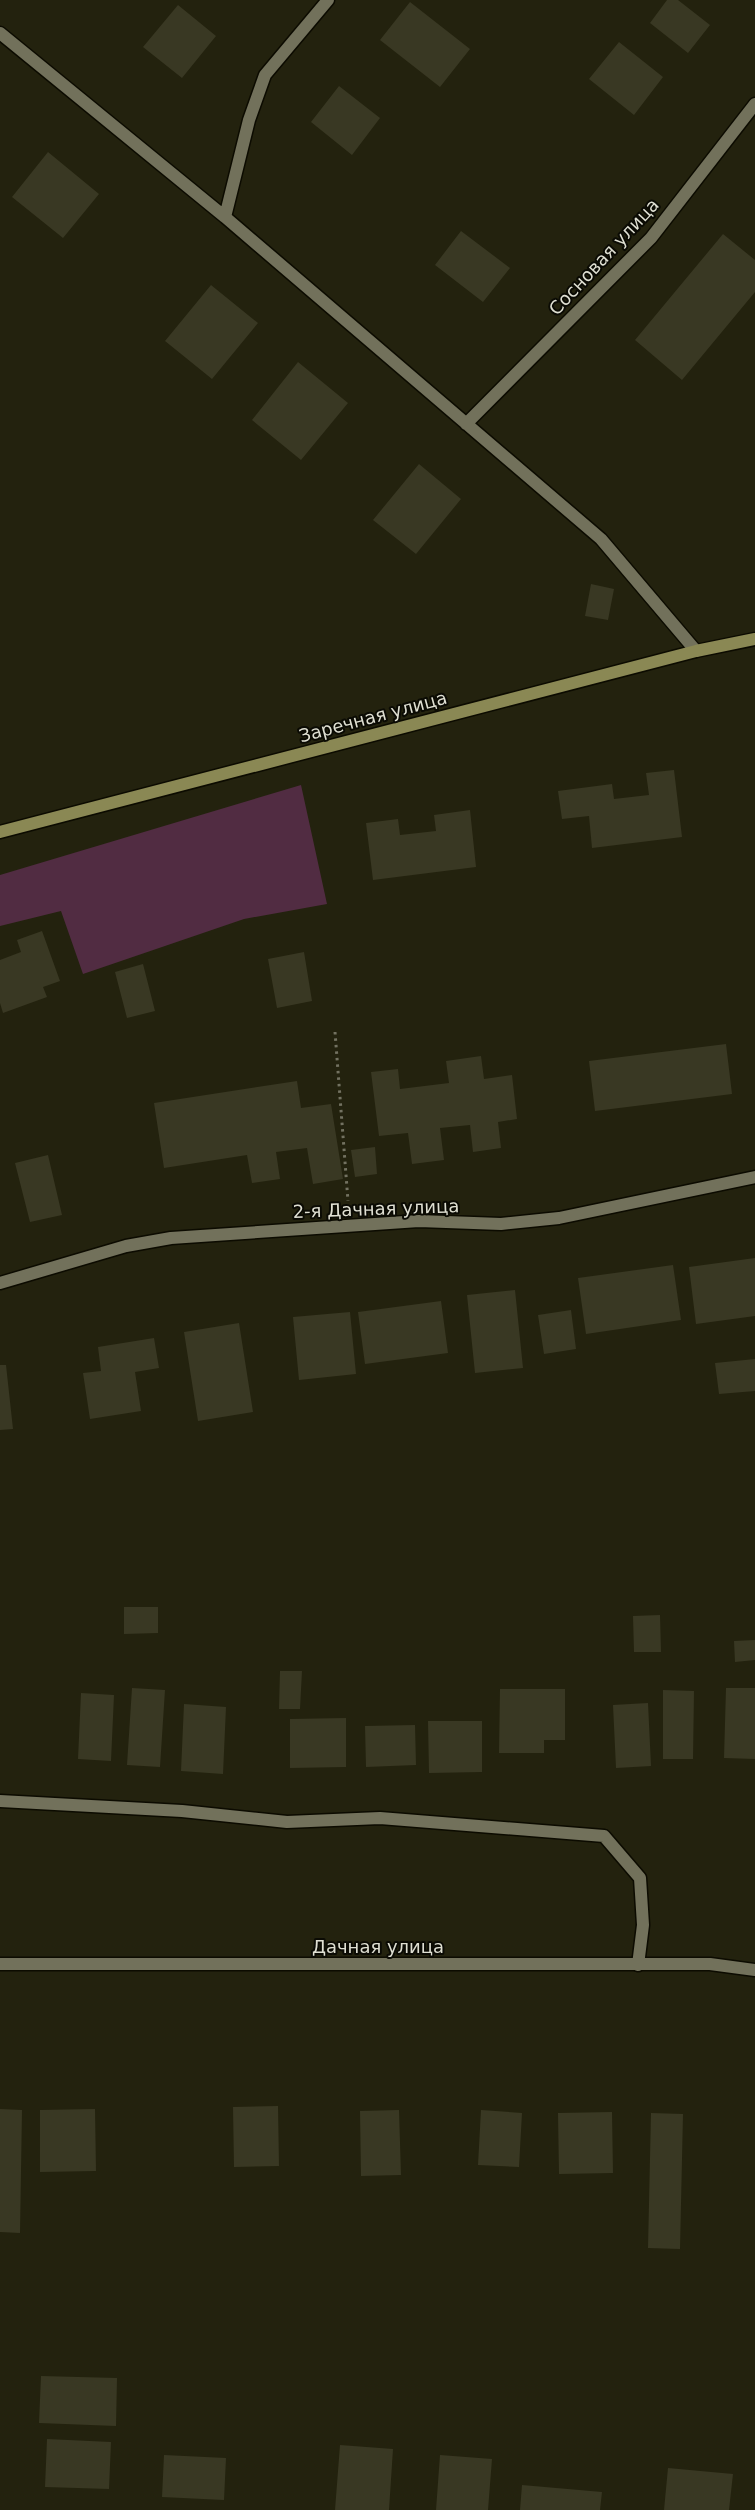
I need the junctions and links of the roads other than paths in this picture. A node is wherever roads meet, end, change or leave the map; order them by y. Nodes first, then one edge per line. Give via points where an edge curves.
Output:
1 (328, 0) edge
2 (0, 33) edge
3 (755, 104) edge
4 (225, 217) junction
5 (466, 424) junction
6 (755, 639) edge
7 (696, 651) junction
8 (0, 832) edge
9 (755, 1177) edge
10 (0, 1283) edge
11 (0, 1801) edge
12 (0, 1964) edge
13 (638, 1965) junction
14 (754, 1970) edge

1 - 4 street via 265,75 248,120
2 - 4 street
3 - 5 street, Сосновая улица via 651,238
4 - 5 street
5 - 7 street via 601,539
6 - 7 main road, Заречная улица
7 - 8 main road, Заречная улица
9 - 10 street, 2-я Дачная улица via 559,1218 500,1224 419,1221 171,1238 126,1246
11 - 13 street via 182,1811 287,1822 380,1818 604,1836 640,1878 643,1925
12 - 13 street, Дачная улица
13 - 14 street, Дачная улица via 710,1964

